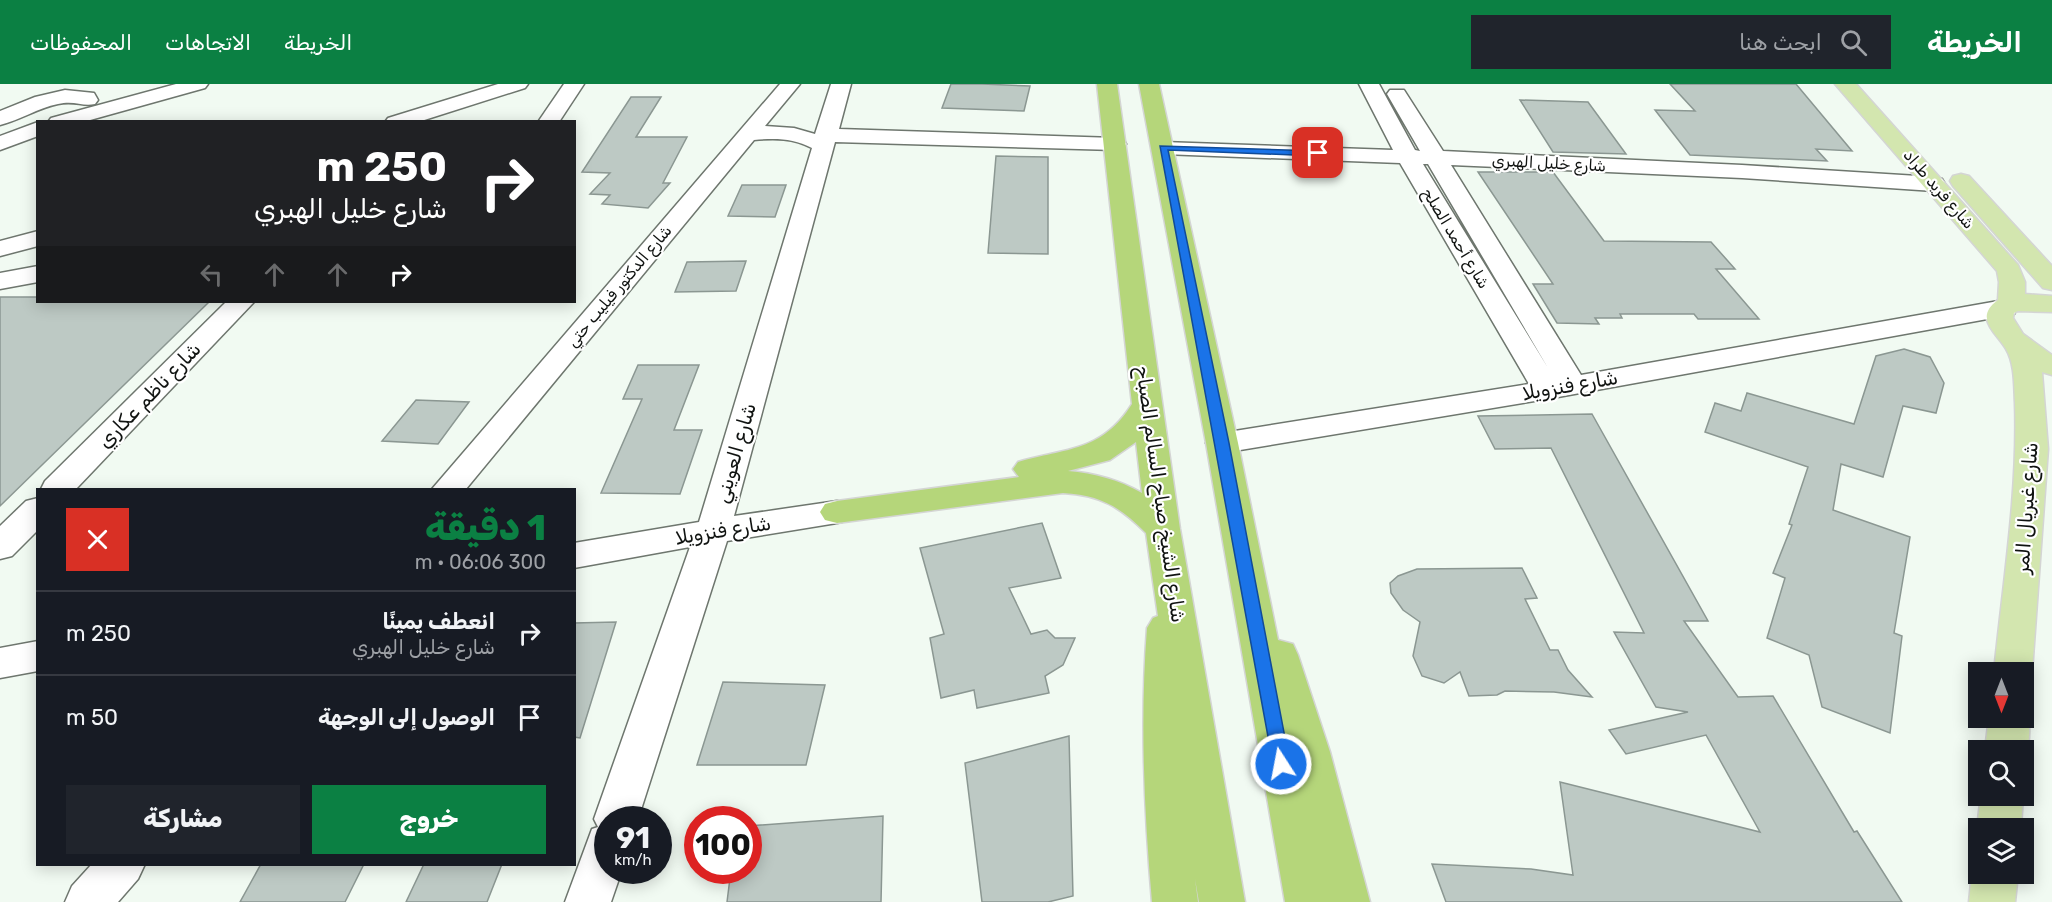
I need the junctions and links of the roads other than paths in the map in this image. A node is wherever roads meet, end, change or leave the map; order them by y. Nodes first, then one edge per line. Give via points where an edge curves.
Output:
1 (157, 84) edge
2 (198, 84) edge
3 (518, 84) edge
4 (574, 84) edge
5 (790, 84) edge
6 (841, 84) edge
7 (1369, 84) edge
8 (1391, 84) edge
9 (1845, 84) edge
10 (1873, 84) edge
11 (1107, 85) edge
12 (1149, 85) edge
13 (82, 90) edge
14 (422, 117) edge
15 (0, 119) edge
16 (59, 120) edge
17 (63, 120) edge
18 (406, 120) edge
19 (549, 120) edge
20 (36, 129) edge
21 (745, 135) junction
22 (824, 140) junction
23 (0, 144) edge
24 (1115, 144) junction
25 (1163, 148) junction
26 (1407, 156) junction
27 (1436, 158) junction
28 (1934, 184) junction
29 (1999, 222) junction
30 (34, 235) edge
31 (0, 237) edge
32 (0, 249) edge
33 (2052, 249) edge
34 (0, 263) edge
35 (36, 274) edge
36 (0, 281) edge
37 (2034, 299) edge
38 (240, 303) edge
39 (1917, 323) junction
40 (2015, 341) junction
41 (2052, 366) edge
42 (1560, 387) junction
43 (1148, 403) junction
44 (1222, 443) junction
45 (58, 488) edge
46 (449, 488) edge
47 (36, 511) edge
48 (837, 512) junction
49 (713, 531) junction
50 (1166, 545) junction
51 (0, 547) edge
52 (576, 556) edge
53 (1242, 556) junction
54 (36, 656) edge
55 (2014, 662) edge
56 (0, 663) edge
57 (620, 806) edge
58 (120, 866) edge
59 (594, 884) edge
60 (1994, 884) edge
61 (88, 902) edge
62 (588, 902) edge
63 (1175, 902) edge
64 (1222, 902) edge
65 (1308, 902) edge
66 (1347, 902) edge
67 (1992, 902) edge

1 - 13 street
2 - 17 street
3 - 14 street
4 - 19 street
5 - 21 street, شارع الدكتور فيليب حتي
6 - 22 street, شارع العويني
7 - 26 street, شارع أحمد الصلح
8 - 27 street, شارع أحمد الصلح
9 - 28 main road, شارع فريد طراد
10 - 29 main road, شارع فريد طراد
11 - 24 highway, شارع الشيخ صباح السالم الصباح
12 - 25 highway
13 - 15 street
13 - 16 street via 87,101
14 - 18 street
20 - 23 street
21 - 22 street via 780,132
21 - 46 street, شارع الدكتور فيليب حتي
22 - 24 street
22 - 49 street, شارع العويني
24 - 43 highway, شارع الشيخ صباح السالم الصباح
25 - 26 street, شارع خليل الهبري
25 - 44 highway
26 - 27 street, شارع خليل الهبري
26 - 42 street, شارع أحمد الصلح
27 - 28 street, شارع خليل الهبري
27 - 42 street, شارع أحمد الصلح
28 - 37 main road, شارع فريد طراد via 2009,270 2013,282
29 - 33 main road
29 - 37 main road, شارع فريد طراد
30 - 31 street
30 - 32 street
30 - 34 street
35 - 36 street
37 - 39 street, شارع فنزويلا
37 - 40 main road, شارع غبريال المر via 2000,320
38 - 45 street, شارع ناظم عكاري
39 - 40 street, شارع فنزويلا via 1962,326
39 - 42 street, شارع فنزويلا
40 - 41 main road
40 - 55 main road, شارع غبريال المر via 2028,373 2032,449
42 - 44 street, شارع فنزويلا
43 - 48 highway via 1131,432 1116,445 1093,455
43 - 50 highway, شارع الشيخ صباح السالم الصباح
44 - 53 highway
47 - 51 street
48 - 49 street, شارع فنزويلا
48 - 50 highway via 1081,482 1110,489 1142,508
49 - 52 street, شارع فنزويلا
49 - 57 street, شارع العويني
50 - 63 highway via 1163,746
50 - 64 highway, شارع الشيخ صباح السالم الصباح
53 - 65 highway
53 - 66 highway via 1309,752
54 - 56 street
58 - 61 street
59 - 62 street
60 - 67 main road

